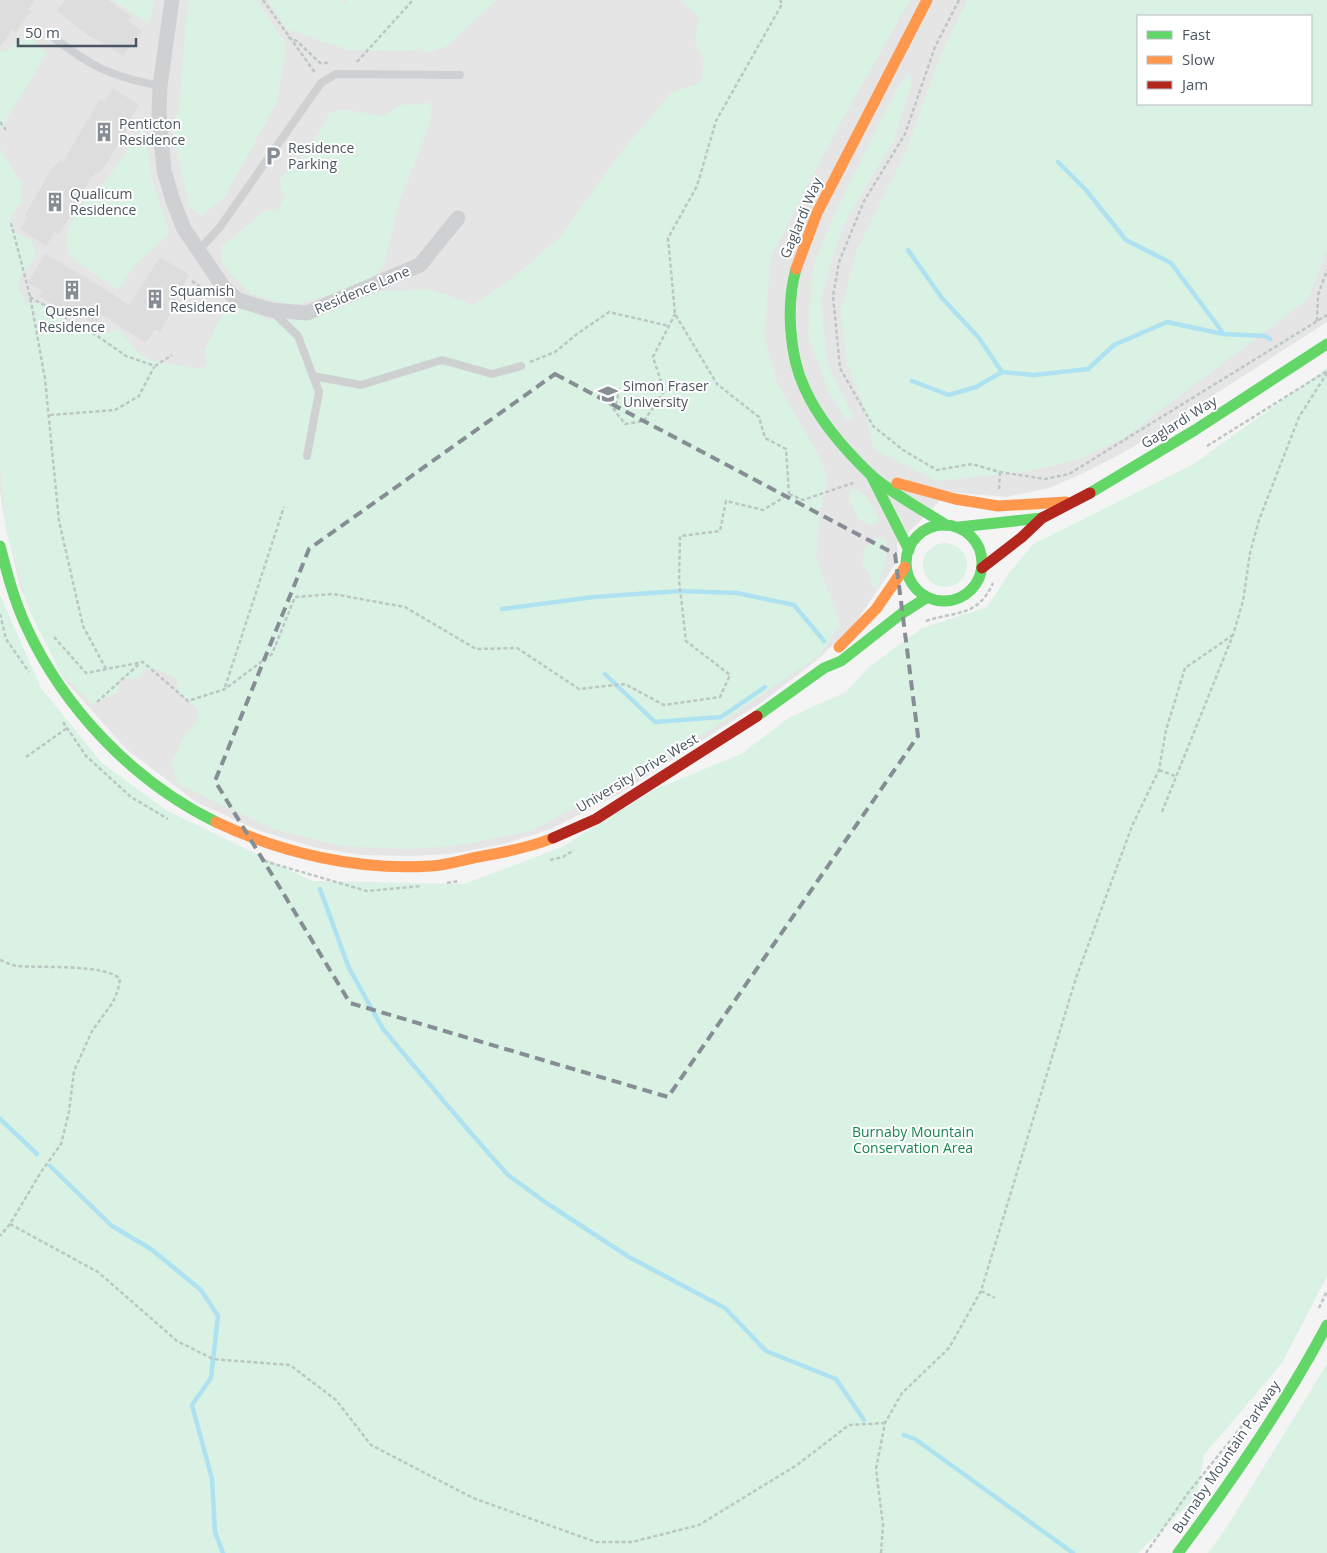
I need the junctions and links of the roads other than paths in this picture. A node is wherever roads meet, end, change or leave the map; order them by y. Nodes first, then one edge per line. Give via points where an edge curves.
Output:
1 (172, 0) edge
2 (927, 0) edge
3 (49, 34) dead end
4 (460, 75) dead end
5 (160, 86) junction
6 (458, 218) dead end
7 (198, 251) junction
8 (271, 310) junction
9 (1327, 344) edge
10 (521, 366) road end
11 (313, 376) junction
12 (307, 456) dead end
13 (870, 475) junction
14 (1074, 502) junction
15 (1042, 518) junction
16 (946, 525) junction
17 (959, 527) junction
18 (0, 546) edge
19 (909, 550) junction
20 (905, 567) junction
21 (982, 568) junction
22 (926, 598) junction
23 (824, 668) junction
24 (1327, 1325) edge
25 (1178, 1553) edge

1 - 5 street, Residence Lane
2 - 13 street, Gaglardi Way via 817,213 801,250 791,292 791,333 804,388 843,445
3 - 5 lane via 95,67 129,80
4 - 7 lane via 336,74 321,83 220,227
5 - 7 street, Residence Lane via 164,170 184,228
6 - 8 street, Residence Lane via 420,265 307,314
7 - 8 street, Residence Lane via 224,288 238,300
8 - 11 lane via 298,336
9 - 14 street, Gaglardi Way via 1195,430
10 - 11 lane via 492,374 442,360 362,385
11 - 12 lane via 319,392
13 - 14 street via 954,499 998,506
13 - 16 street, Gaglardi Way
13 - 19 street, Gaglardi Way via 902,542
14 - 15 street, Gaglardi Way
15 - 17 street, Gaglardi Way
15 - 21 street, Gaglardi Way
16 - 17 street
16 - 19 street via 934,526 923,532
17 - 21 street via 978,544
18 - 23 street, University Drive West via 26,626 49,668 107,742 184,806 225,826 280,846 336,861 431,866 516,850 550,839 596,819 773,706
19 - 20 street
20 - 22 street via 912,586
20 - 23 street, University Drive West via 876,610 835,651
21 - 22 street via 972,590 962,598 950,602
22 - 23 street, University Drive West via 841,661
24 - 25 street, Burnaby Mountain Parkway via 1256,1445

